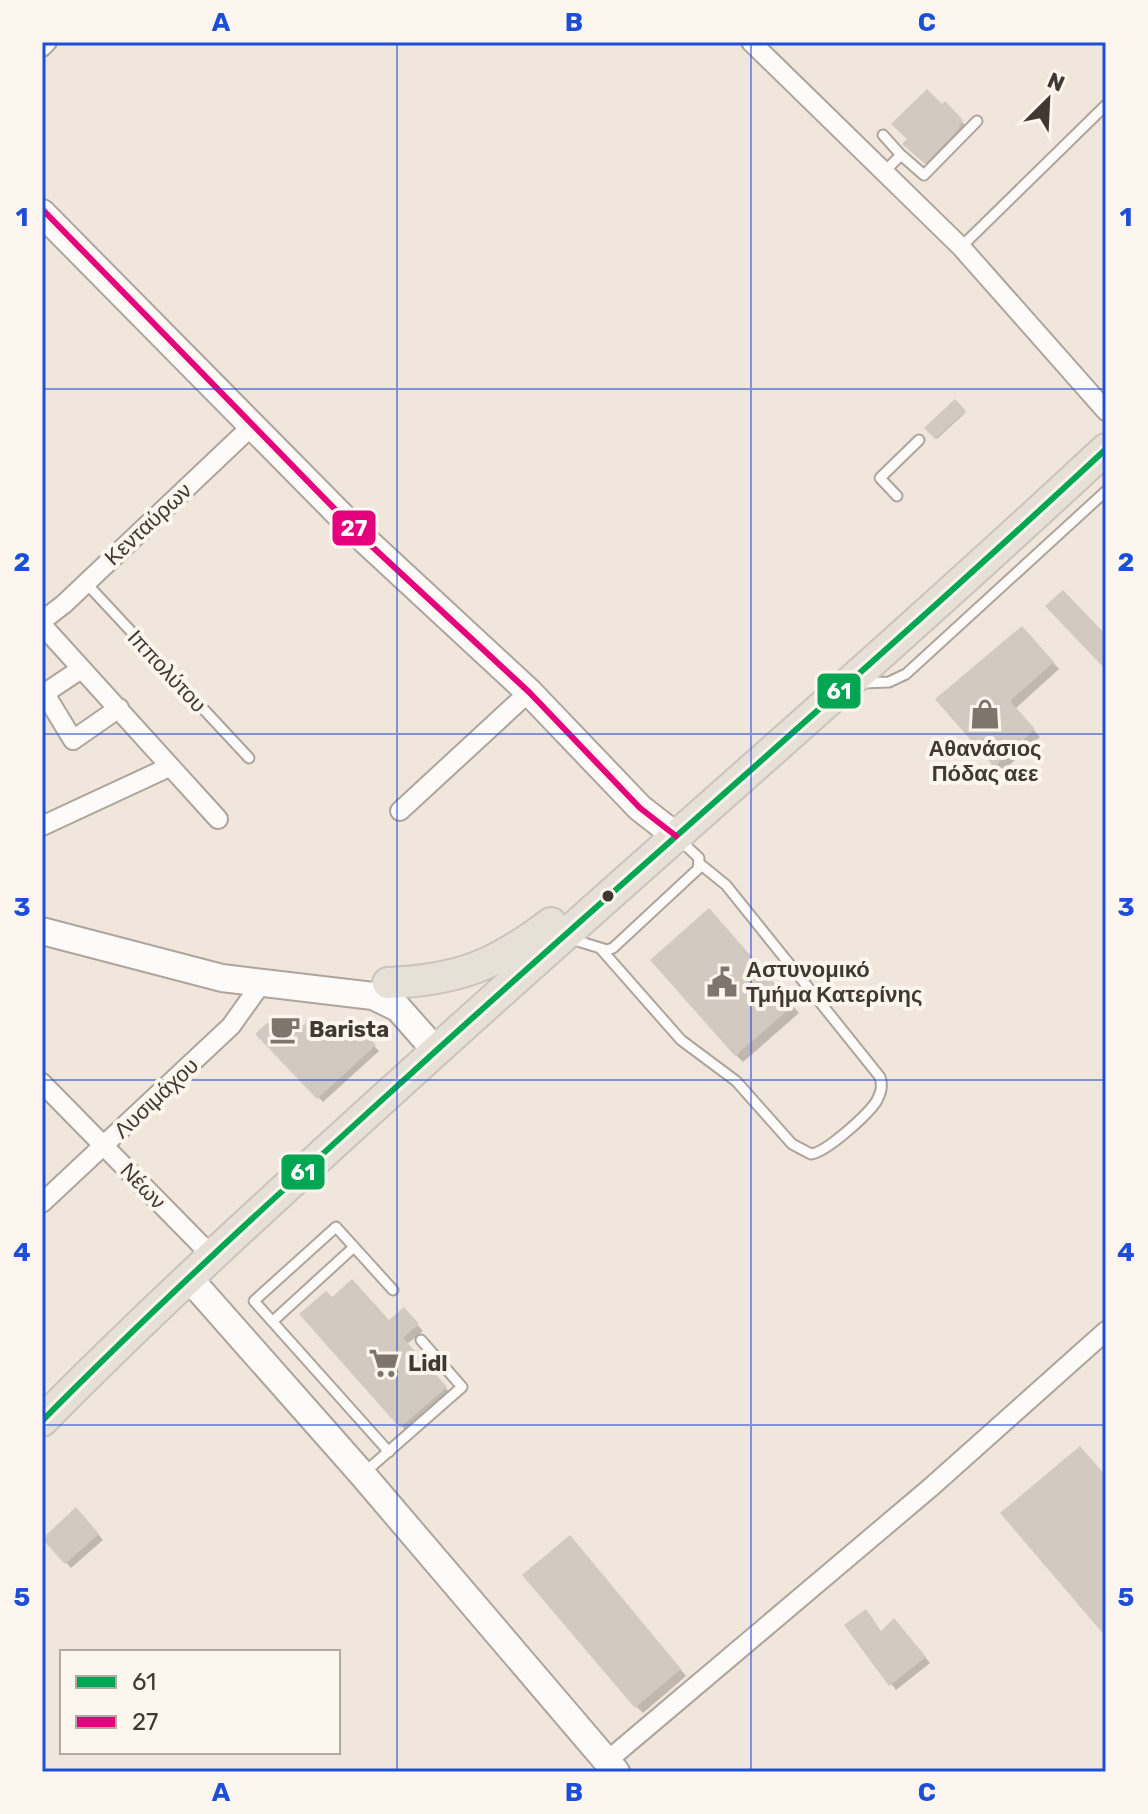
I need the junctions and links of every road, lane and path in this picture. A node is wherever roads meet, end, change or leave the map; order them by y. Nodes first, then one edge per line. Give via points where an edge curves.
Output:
1 (47, 42) edge
2 (751, 42) edge
3 (42, 47) edge
4 (1106, 105) edge
5 (977, 121) dead end
6 (883, 135) dead end
7 (901, 155) junction
8 (884, 172) junction
9 (43, 212) edge
10 (961, 247) junction
11 (1106, 411) edge
12 (253, 425) junction
13 (919, 440) dead end
14 (1106, 449) edge
15 (1106, 491) edge
16 (897, 496) dead end
17 (86, 583) junction
18 (42, 623) edge
19 (81, 669) junction
20 (847, 684) junction
21 (529, 692) junction
22 (43, 694) edge
23 (119, 708) junction
24 (249, 758) dead end
25 (169, 767) junction
26 (400, 811) dead end
27 (218, 819) dead end
28 (44, 820) edge
29 (676, 836) junction
30 (700, 864) junction
31 (586, 914) junction
32 (42, 931) edge
33 (553, 944) junction
34 (600, 948) junction
35 (388, 983) junction
36 (261, 984) junction
37 (306, 988) junction
38 (442, 1046) junction
39 (42, 1083) edge
40 (104, 1146) junction
41 (42, 1203) edge
42 (354, 1247) junction
43 (211, 1255) junction
44 (188, 1277) junction
45 (393, 1290) dead end
46 (273, 1321) junction
47 (1106, 1331) edge
48 (421, 1340) dead end
49 (42, 1421) edge
50 (389, 1452) junction
51 (362, 1474) junction
52 (611, 1766) edge

1 - 3 street
2 - 8 street
4 - 10 lane
5 - 7 lane via 924,175
6 - 7 lane
7 - 8 lane
8 - 10 street
9 - 12 street
10 - 11 street
12 - 17 street, Κενταύρων
12 - 21 street via 365,540
13 - 16 lane via 880,478
14 - 20 main road
15 - 20 lane via 906,674 889,682
17 - 18 street, Κενταύρων
17 - 24 lane, Ιππολύτου
18 - 19 street
19 - 22 street
19 - 23 street
20 - 29 main road
21 - 26 street
21 - 29 street via 640,808
22 - 23 street via 73,740
23 - 25 street
25 - 27 street
25 - 28 street
29 - 30 lane
29 - 31 main road
30 - 34 lane via 613,948
30 - 34 lane via 726,885 882,1082 873,1105 824,1150 811,1154 792,1144 736,1081 681,1040
31 - 33 main road
31 - 35 main road via 552,922 481,967 437,979
32 - 36 street via 189,971
33 - 34 lane via 573,939
33 - 38 main road
35 - 37 street
35 - 38 street via 406,993
36 - 37 street
36 - 40 street, Λυσιμάχου via 231,1026
37 - 38 street via 365,994 393,1004
38 - 43 main road
39 - 40 street, Νέων
40 - 41 street, Λυσιμάχου
40 - 43 street, Νέων
42 - 45 lane
42 - 46 lane
42 - 46 lane via 336,1227 254,1301
43 - 44 main road
44 - 49 main road
44 - 51 street
46 - 50 lane
47 - 52 street
48 - 50 lane via 462,1387
50 - 51 lane
51 - 52 street

